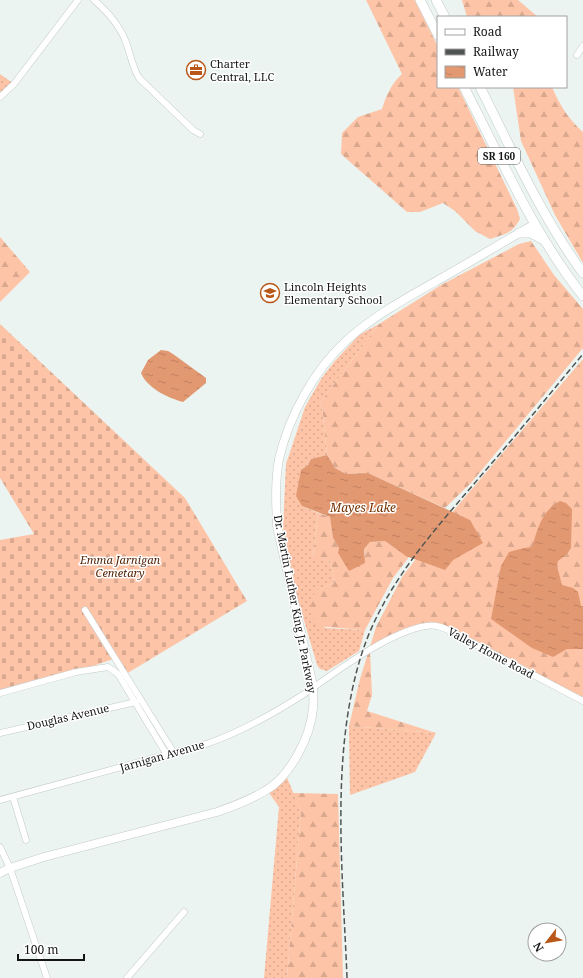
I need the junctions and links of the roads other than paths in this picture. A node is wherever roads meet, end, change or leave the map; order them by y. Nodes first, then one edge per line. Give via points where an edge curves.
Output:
1 (78, 0) edge
2 (94, 0) edge
3 (420, 0) edge
4 (436, 0) edge
5 (444, 16) edge
6 (437, 33) edge
7 (583, 46) edge
8 (577, 55) dead end
9 (465, 88) edge
10 (481, 88) edge
11 (0, 97) edge
12 (200, 134) dead end
13 (539, 202) junction
14 (535, 224) junction
15 (555, 231) junction
16 (520, 233) junction
17 (545, 241) junction
18 (583, 273) edge
19 (583, 296) edge
20 (85, 610) dead end
21 (313, 686) junction
22 (0, 693) edge
23 (583, 701) edge
24 (136, 702) junction
25 (0, 733) edge
26 (174, 753) junction
27 (167, 755) junction
28 (13, 797) junction
29 (0, 800) edge
30 (26, 840) dead end
31 (0, 847) edge
32 (10, 868) junction
33 (0, 874) edge
34 (184, 912) dead end
35 (47, 978) edge
36 (128, 978) edge

1 - 11 street via 14,84
2 - 12 street via 120,31 139,78
3 - 6 highway
4 - 5 highway
7 - 8 street
9 - 14 highway, SR 160
10 - 13 highway, SR 160
13 - 14 highway via 539,216
13 - 15 highway, SR 160
14 - 15 highway via 544,224
14 - 16 main road, Dr. Martin Luther King Jr. Parkway
14 - 17 highway, SR 160
15 - 18 highway, SR 160
16 - 17 highway via 531,233
16 - 21 main road, Dr. Martin Luther King Jr. Parkway via 385,311 347,341 319,372 298,408 279,460 277,526
17 - 19 highway, SR 160
20 - 26 street
21 - 23 street, Valley Home Road via 347,663 396,636 418,627 434,626 458,635
21 - 26 street, Jarnigan Avenue via 283,707 235,734
21 - 32 main road, Dr. Martin Luther King Jr. Parkway via 313,708 303,746 285,773 267,790 243,803 217,812
22 - 24 street via 76,672 108,667 118,674
24 - 25 street, Douglas Avenue
24 - 27 street
26 - 27 street, Jarnigan Avenue
27 - 28 street, Jarnigan Avenue
28 - 29 street, Jarnigan Avenue
28 - 30 street
31 - 32 street
32 - 33 main road, Dr. Martin Luther King Jr. Parkway
32 - 35 street
34 - 36 street

